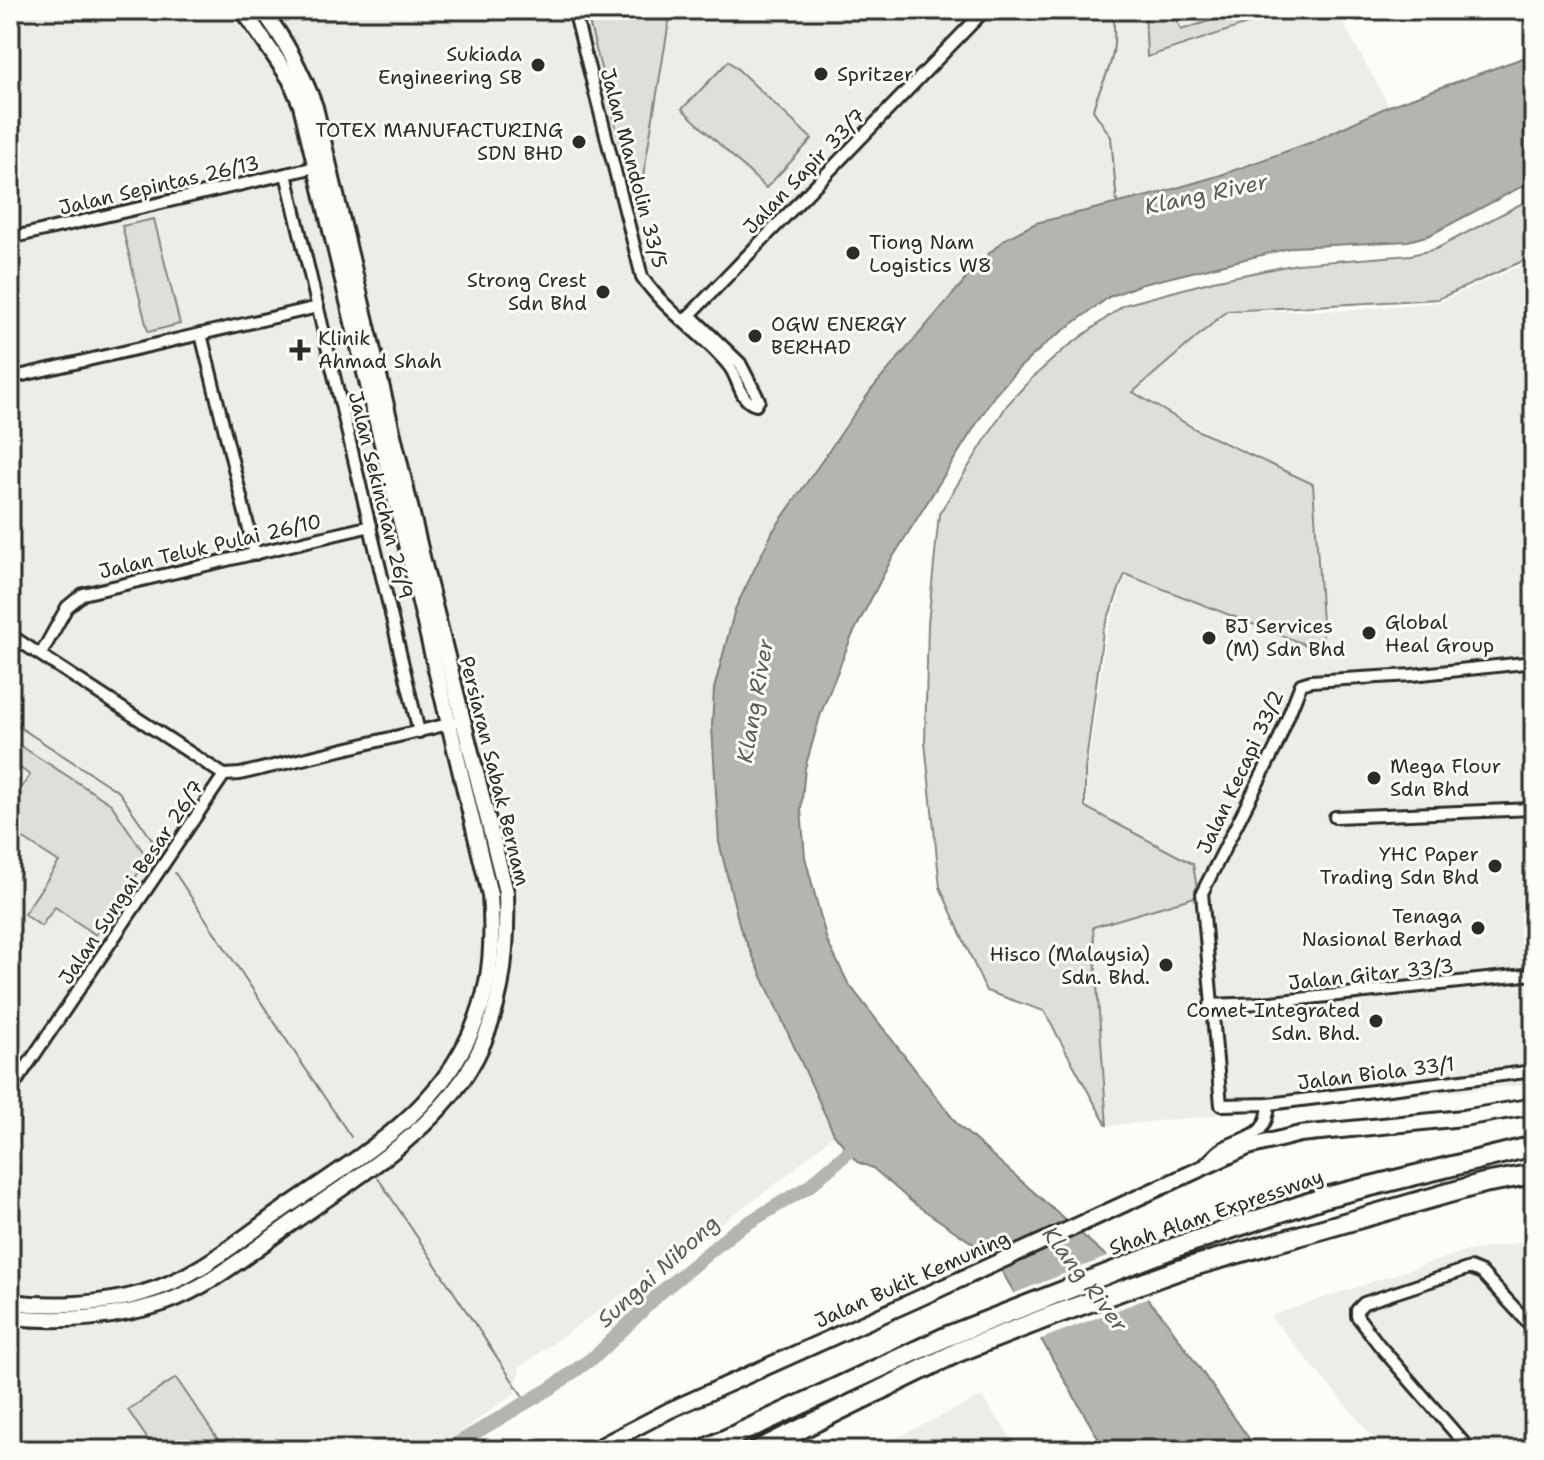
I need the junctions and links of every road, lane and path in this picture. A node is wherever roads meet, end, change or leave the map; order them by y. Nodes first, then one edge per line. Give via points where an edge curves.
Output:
1 (243, 10) edge
2 (262, 10) edge
3 (574, 10) edge
4 (985, 10) edge
5 (316, 167) junction
6 (286, 174) junction
7 (10, 238) edge
8 (318, 307) junction
9 (686, 319) junction
10 (201, 334) junction
11 (10, 378) edge
12 (371, 526) junction
13 (255, 554) junction
14 (10, 635) edge
15 (41, 654) junction
16 (1534, 662) edge
17 (455, 723) junction
18 (419, 732) junction
19 (224, 775) junction
20 (1534, 809) edge
21 (1335, 817) dead end
22 (1534, 974) edge
23 (1210, 1005) junction
24 (1534, 1071) edge
25 (10, 1091) edge
26 (1269, 1104) junction
27 (1221, 1105) joint
28 (1534, 1106) edge
29 (1534, 1146) edge
30 (1206, 1164) junction
31 (1534, 1174) edge
32 (10, 1302) edge
33 (68, 1303) junction
34 (10, 1317) edge
35 (70, 1320) junction
36 (1534, 1329) edge
37 (593, 1450) edge
38 (703, 1450) edge
39 (758, 1450) edge
40 (1470, 1450) edge

1 - 5 street, Persiaran Sabak Bernam via 290,79
2 - 17 street, Persiaran Sabak Bernam via 304,78 315,107
3 - 9 street, Jalan Mandolin 33/5 via 642,277 655,295
4 - 9 street, Jalan Sapir 33/7
5 - 6 street, Jalan Sepintas 26/13
5 - 17 street, Persiaran Sabak Bernam
6 - 7 street, Jalan Sepintas 26/13
6 - 8 street, Jalan Sekinchan 26/9
8 - 10 street
8 - 12 street, Jalan Sekinchan 26/9
9 - 9 street via 740,363 759,400 756,405 744,398 730,367
10 - 11 street
10 - 13 street
12 - 13 street, Jalan Teluk Pulai 26/10
12 - 18 street, Jalan Sekinchan 26/9
13 - 15 street, Jalan Teluk Pulai 26/10 via 83,594 67,607
14 - 15 street
15 - 19 street
16 - 23 street, Jalan Kecapi 33/2 via 1301,684 1276,747 1202,893
17 - 18 street, Jalan Sungai Besar 26/7
17 - 33 street, Persiaran Sabak Bernam via 494,936 487,989 453,1064 426,1100 387,1135 198,1270 146,1293
17 - 35 street, Persiaran Sabak Bernam via 506,892 508,937 488,1033 468,1073 413,1136 217,1276 168,1301
18 - 19 street, Jalan Sungai Besar 26/7
19 - 25 street, Jalan Sungai Besar 26/7
20 - 21 street
22 - 23 street, Jalan Gitar 33/3
23 - 27 street, Jalan Kecapi 33/2
24 - 26 street, Jalan Biola 33/1
26 - 27 street, Jalan Biola 33/1
26 - 30 street via 1263,1128 1220,1150
28 - 30 street, Jalan Bukit Kemuning via 1300,1134
29 - 38 highway, Shah Alam Expressway via 1326,1197 1176,1247 948,1336
30 - 37 street, Jalan Bukit Kemuning
31 - 39 highway via 1469,1187 1179,1270 958,1352
32 - 33 street, Persiaran Sabak Bernam
33 - 35 street
34 - 35 street, Persiaran Sabak Bernam
36 - 40 street via 1482,1273 1470,1268 1364,1303 1357,1310 1379,1345

